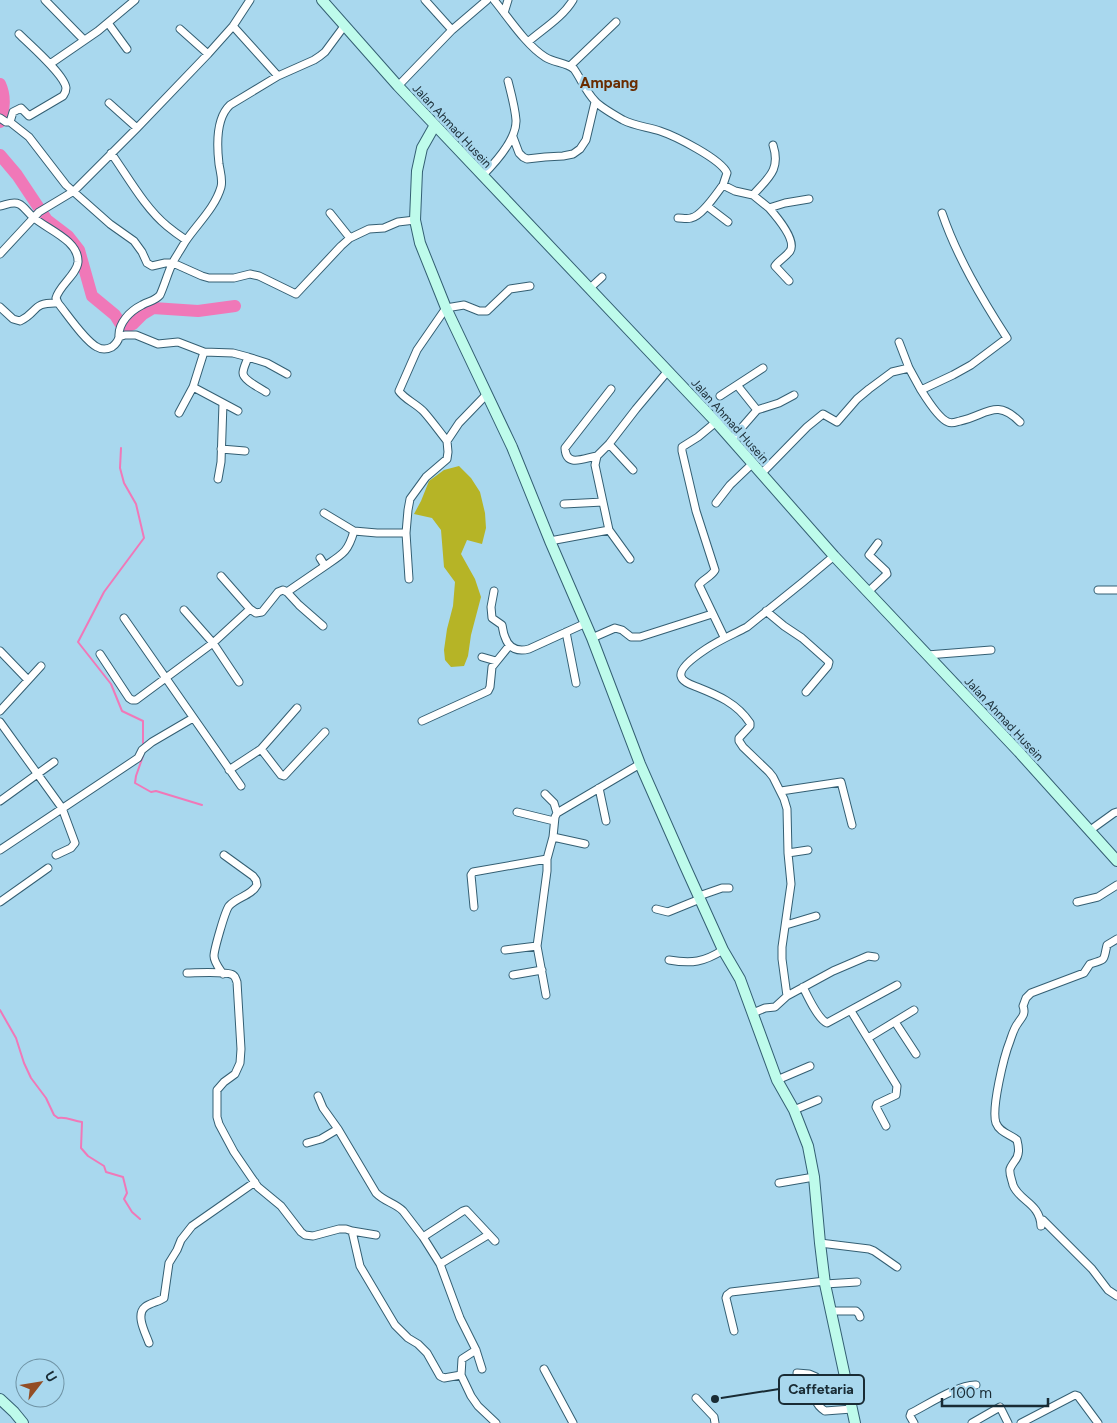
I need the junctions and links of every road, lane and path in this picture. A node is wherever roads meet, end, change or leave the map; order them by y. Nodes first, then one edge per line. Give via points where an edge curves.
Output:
1 (44, 0) edge
2 (135, 0) edge
3 (250, 0) edge
4 (322, 0) edge
5 (425, 0) edge
6 (487, 0) edge
7 (494, 0) edge
8 (508, 0) edge
9 (573, 0) edge
10 (504, 13) junction
11 (616, 22) dead end
12 (108, 23) junction
13 (345, 25) junction
14 (233, 26) junction
15 (180, 29) dead end
16 (452, 30) junction
17 (20, 34) dead end
18 (84, 40) junction
19 (528, 42) junction
20 (127, 49) dead end
21 (208, 54) junction
22 (50, 64) junction
23 (570, 66) junction
24 (278, 76) junction
25 (508, 80) dead end
26 (398, 86) junction
27 (595, 102) junction
28 (109, 103) dead end
29 (6, 120) edge
30 (434, 125) junction
31 (137, 128) junction
32 (513, 137) junction
33 (772, 145) dead end
34 (111, 153) junction
35 (482, 176) junction
36 (723, 185) junction
37 (74, 190) junction
38 (753, 195) junction
39 (809, 199) dead end
40 (0, 206) edge
41 (707, 206) junction
42 (769, 208) junction
43 (39, 213) junction
44 (330, 213) dead end
45 (942, 213) dead end
46 (678, 218) dead end
47 (415, 220) junction
48 (728, 222) dead end
49 (350, 238) junction
50 (186, 240) junction
51 (0, 254) edge
52 (173, 263) junction
53 (602, 278) dead end
54 (789, 281) dead end
55 (530, 286) dead end
56 (590, 289) junction
57 (58, 303) junction
58 (0, 307) edge
59 (446, 308) junction
60 (119, 334) junction
61 (899, 342) dead end
62 (204, 352) junction
63 (248, 357) junction
64 (763, 368) dead end
65 (909, 368) junction
66 (667, 372) junction
67 (287, 374) dead end
68 (737, 385) junction
69 (193, 387) junction
70 (611, 389) dead end
71 (921, 390) junction
72 (266, 392) dead end
73 (487, 394) junction
74 (794, 395) dead end
75 (720, 396) dead end
76 (222, 403) junction
77 (757, 410) junction
78 (238, 411) dead end
79 (179, 413) dead end
80 (716, 422) junction
81 (1020, 422) dead end
82 (731, 440) junction
83 (447, 441) junction
84 (609, 444) junction
85 (221, 449) junction
86 (245, 452) dead end
87 (597, 456) junction
88 (752, 464) junction
89 (633, 470) dead end
90 (760, 474) junction
91 (218, 479) dead end
92 (603, 502) junction
93 (716, 503) dead end
94 (564, 504) dead end
95 (324, 513) dead end
96 (609, 530) junction
97 (354, 531) junction
98 (406, 533) junction
99 (550, 541) junction
100 (878, 543) dead end
101 (834, 556) junction
102 (320, 558) dead end
103 (630, 559) dead end
104 (326, 566) junction
105 (221, 576) dead end
106 (409, 579) dead end
107 (1098, 590) dead end
108 (1117, 590) edge
109 (494, 591) dead end
110 (287, 592) junction
111 (868, 592) junction
112 (250, 609) junction
113 (184, 610) dead end
114 (766, 611) junction
115 (712, 614) junction
116 (124, 618) dead end
117 (586, 623) junction
118 (323, 626) dead end
119 (566, 632) junction
120 (724, 637) junction
121 (592, 638) junction
122 (213, 643) junction
123 (509, 646) junction
124 (991, 650) dead end
125 (0, 651) edge
126 (100, 654) dead end
127 (926, 655) junction
128 (482, 657) dead end
129 (496, 661) junction
130 (41, 666) dead end
131 (166, 678) junction
132 (28, 680) junction
133 (239, 682) dead end
134 (576, 683) dead end
135 (806, 692) dead end
136 (297, 708) dead end
137 (0, 711) edge
138 (193, 718) junction
139 (422, 721) dead end
140 (0, 722) edge
141 (325, 732) dead end
142 (261, 749) junction
143 (54, 762) dead end
144 (640, 764) junction
145 (229, 770) junction
146 (37, 774) junction
147 (241, 786) dead end
148 (599, 788) junction
149 (781, 791) junction
150 (545, 794) dead end
151 (1, 798) edge
152 (62, 808) junction
153 (517, 812) dead end
154 (1117, 812) edge
155 (555, 817) junction
156 (606, 821) dead end
157 (852, 825) dead end
158 (1089, 830) junction
159 (553, 837) junction
160 (585, 844) dead end
161 (0, 850) edge
162 (808, 850) dead end
163 (788, 853) junction
164 (56, 855) dead end
165 (224, 855) dead end
166 (546, 859) junction
167 (1117, 861) edge
168 (48, 868) dead end
169 (1117, 885) edge
170 (729, 888) dead end
171 (700, 897) junction
172 (0, 902) edge
173 (1076, 902) dead end
174 (474, 908) dead end
175 (656, 910) dead end
176 (816, 916) dead end
177 (786, 924) junction
178 (1117, 939) edge
179 (537, 946) junction
180 (505, 950) dead end
181 (723, 950) junction
182 (875, 957) dead end
183 (669, 960) dead end
184 (542, 970) junction
185 (187, 973) dead end
186 (223, 974) junction
187 (513, 975) dead end
188 (897, 985) dead end
189 (803, 987) junction
190 (546, 995) dead end
191 (787, 996) junction
192 (914, 1010) dead end
193 (851, 1011) junction
194 (753, 1013) junction
195 (895, 1022) junction
196 (868, 1038) junction
197 (916, 1054) dead end
198 (810, 1066) dead end
199 (777, 1080) junction
200 (318, 1096) dead end
201 (818, 1100) dead end
202 (794, 1110) junction
203 (886, 1126) dead end
204 (338, 1129) junction
205 (307, 1143) dead end
206 (814, 1178) junction
207 (255, 1182) junction
208 (779, 1183) dead end
209 (352, 1231) junction
210 (376, 1235) dead end
211 (488, 1235) junction
212 (423, 1237) junction
213 (495, 1241) dead end
214 (820, 1244) junction
215 (440, 1264) junction
216 (897, 1267) dead end
217 (858, 1282) dead end
218 (825, 1283) junction
219 (1117, 1296) edge
220 (830, 1311) junction
221 (860, 1317) dead end
222 (734, 1331) dead end
223 (149, 1343) dead end
224 (476, 1350) junction
225 (482, 1369) dead end
226 (544, 1369) dead end
227 (797, 1373) dead end
228 (461, 1375) junction
229 (976, 1385) dead end
230 (696, 1398) dead end
231 (0, 1400) edge
232 (852, 1409) junction
233 (22, 1423) edge
234 (496, 1423) edge
235 (573, 1423) edge
236 (715, 1423) edge
237 (855, 1423) edge
238 (914, 1423) edge
239 (972, 1423) edge
240 (1008, 1423) edge
241 (1022, 1423) edge
242 (1098, 1423) edge

1 - 18 street
2 - 12 street
3 - 14 street
4 - 13 street, Jalan Ahmad Husein
5 - 16 street
6 - 16 street
7 - 10 street
8 - 10 street
9 - 19 street via 560,16
10 - 19 street
11 - 23 street
12 - 18 street
12 - 20 street
13 - 24 street via 320,56
13 - 26 street, Jalan Ahmad Husein
14 - 21 street
14 - 24 street
15 - 21 street
16 - 26 street
17 - 22 street
18 - 22 street
19 - 23 street via 544,57
21 - 31 street
22 - 29 street via 66,88 64,96 29,116 21,108
23 - 27 street
24 - 50 street via 230,105 222,114 218,149 221,188 200,224
25 - 32 street via 516,120
26 - 30 street, Jalan Ahmad Husein
27 - 32 street via 586,140 573,154 527,159 519,153
27 - 36 street via 623,120 671,135 710,157 727,173
28 - 31 street
29 - 37 street via 29,137 66,185
30 - 35 street, Jalan Ahmad Husein
30 - 47 street via 422,148 417,171
31 - 34 street
32 - 35 street
33 - 38 street via 775,165 772,173
34 - 37 street
34 - 50 street via 156,216
35 - 56 street, Jalan Ahmad Husein
36 - 38 street
36 - 41 street
37 - 43 street
37 - 52 street via 110,224 134,241 147,264
38 - 42 street
39 - 42 street
40 - 43 street via 16,202
41 - 46 street via 691,218
41 - 48 street
42 - 54 street via 788,235 790,252 775,266
43 - 51 street
43 - 57 street via 73,247 78,262 57,294
44 - 49 street
45 - 71 street via 956,248 1007,338 971,365
47 - 49 street via 369,229
47 - 59 street via 420,243
49 - 52 street via 296,294 256,275 209,278
50 - 52 street
52 - 60 street via 157,298 143,304 124,320
53 - 56 street
55 - 59 street via 510,288 488,311 459,305
56 - 66 street, Jalan Ahmad Husein
57 - 58 street via 40,305 20,321
57 - 60 street via 96,347 108,349 115,345
59 - 73 street
59 - 83 street via 418,350 399,391 424,412
60 - 62 street via 136,335 158,344 178,342
61 - 65 street
62 - 63 street
62 - 69 street
63 - 67 street
63 - 72 street via 243,376
64 - 68 street
65 - 71 street
65 - 90 street via 892,372 869,388 837,422 823,414 818,417
66 - 80 street, Jalan Ahmad Husein
66 - 84 street
68 - 75 street
68 - 77 street
69 - 76 street
69 - 79 street
70 - 87 street via 564,448 569,460
71 - 81 street via 948,422 999,409
73 - 83 street via 459,423
73 - 99 street
74 - 77 street
76 - 78 street
76 - 85 street
77 - 82 street
80 - 82 street, Jalan Ahmad Husein
80 - 115 street via 682,447 696,511 715,570 700,585
82 - 88 street, Jalan Ahmad Husein
83 - 98 street via 447,459 426,478 410,499
84 - 87 street
84 - 89 street
85 - 86 street
85 - 91 street
87 - 92 street via 595,465
88 - 90 street, Jalan Ahmad Husein
88 - 93 street
90 - 101 street, Jalan Ahmad Husein
92 - 94 street
92 - 96 street
95 - 97 street
96 - 99 street
96 - 103 street
97 - 98 street
97 - 104 street via 343,554
98 - 106 street
99 - 117 street
100 - 111 street via 869,555 886,574
101 - 111 street, Jalan Ahmad Husein
101 - 114 street
102 - 104 street
104 - 110 street
105 - 112 street
107 - 108 street
109 - 123 street via 491,613 494,621 503,626
110 - 112 street via 280,590 262,612
110 - 118 street
111 - 127 street, Jalan Ahmad Husein
112 - 122 street
113 - 122 street
114 - 120 street via 738,632
114 - 135 street via 829,662
115 - 120 street
115 - 121 street via 635,638 619,628
116 - 131 street
117 - 119 street
117 - 121 street
119 - 123 street via 522,651
119 - 134 street
120 - 149 street via 689,662 681,677 723,698 746,716 750,726 738,741 769,772
121 - 144 street
122 - 131 street
122 - 133 street
123 - 129 street
124 - 127 street
125 - 132 street
126 - 131 street via 132,700
127 - 158 street, Jalan Ahmad Husein
128 - 129 street
129 - 139 street via 488,691
130 - 132 street
131 - 138 street
132 - 137 street
136 - 142 street
138 - 145 street
138 - 152 street via 152,742 138,758
140 - 146 street
141 - 142 street via 284,776
142 - 145 street
143 - 146 street
144 - 148 street
144 - 171 street
145 - 147 street
146 - 151 street
146 - 152 street
148 - 155 street
148 - 156 street
149 - 157 street via 841,782
149 - 163 street via 787,809
150 - 155 street via 554,803
152 - 161 street
152 - 164 street via 75,843
153 - 155 street
154 - 158 street
155 - 159 street
158 - 167 street, Jalan Ahmad Husein
159 - 160 street
159 - 166 street
162 - 163 street
163 - 177 street via 791,884
165 - 186 street via 253,876 257,885 252,892 230,905 226,912 214,954
166 - 174 street via 473,872
166 - 179 street
168 - 172 street
169 - 173 street via 1098,897
170 - 171 street
171 - 175 street via 668,912
171 - 181 street
176 - 177 street
177 - 191 street via 782,959
178 - 219 street via 1107,945 1103,960 1090,964 1084,973 1031,993 1026,998 1023,1018 1009,1042 1000,1072 995,1112 999,1128 1015,1138 1018,1145 1018,1157 1009,1171 1014,1187 1036,1210 1041,1224 1043,1220 1049,1225
179 - 180 street
179 - 184 street
181 - 183 street via 697,962
181 - 194 street via 740,979
182 - 189 street via 868,956
184 - 187 street
184 - 190 street
185 - 186 street
186 - 207 street via 233,975 238,982 240,1063 235,1074 217,1090 216,1117 234,1152
188 - 193 street
189 - 191 street
189 - 193 street via 824,1022
191 - 194 street via 775,1007
192 - 195 street
193 - 196 street
194 - 199 street
195 - 196 street
195 - 197 street
196 - 203 street via 897,1086 896,1095 876,1107
198 - 199 street
199 - 202 street
200 - 204 street
201 - 202 street
202 - 206 street via 808,1146
204 - 205 street
204 - 212 street via 376,1193 403,1210
206 - 208 street
206 - 214 street
207 - 209 street via 305,1235 346,1228
207 - 223 street via 192,1226 181,1240 169,1263 164,1298 144,1308 141,1314
209 - 210 street
209 - 228 street via 360,1266 395,1324 427,1353 442,1378
211 - 212 street via 464,1210
211 - 213 street
211 - 215 street
212 - 215 street
214 - 216 street via 869,1249
214 - 218 street
215 - 224 street
217 - 218 street
218 - 220 street
218 - 222 street via 731,1292 726,1298
220 - 221 street via 856,1311
220 - 232 street
224 - 225 street
224 - 228 street via 462,1359
226 - 235 street
227 - 232 street via 816,1377 815,1400 825,1411
228 - 234 street via 478,1406
229 - 238 street via 957,1390 911,1413
230 - 236 street via 714,1417
231 - 233 street
232 - 237 street
239 - 240 street via 1000,1408
241 - 242 street via 1075,1396

